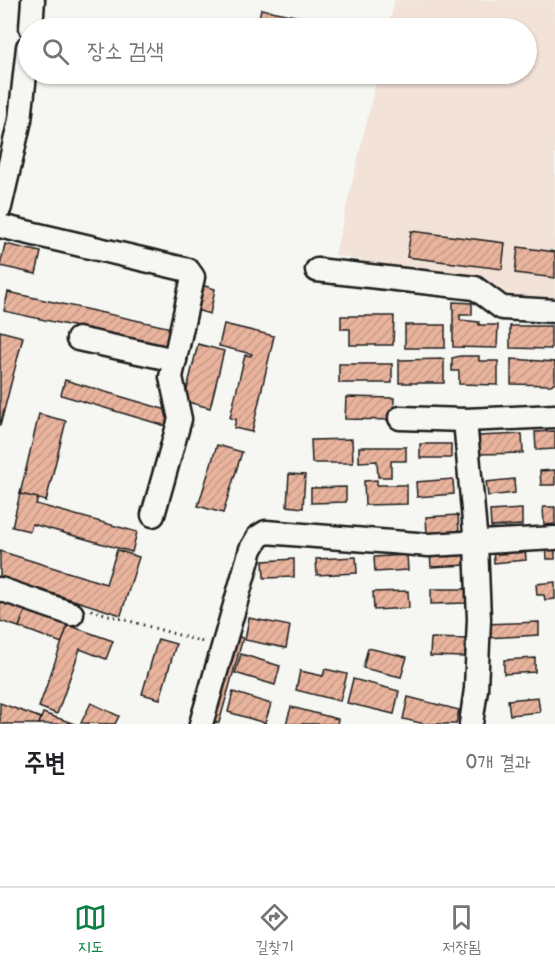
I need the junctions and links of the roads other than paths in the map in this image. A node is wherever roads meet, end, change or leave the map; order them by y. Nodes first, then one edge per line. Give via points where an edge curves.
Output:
1 (33, 0) edge
2 (32, 18) edge
3 (24, 84) edge
4 (0, 207) edge
5 (0, 226) edge
6 (317, 270) dead end
7 (555, 311) edge
8 (78, 339) dead end
9 (175, 360) junction
10 (555, 416) edge
11 (400, 418) dead end
12 (465, 420) junction
13 (153, 515) dead end
14 (555, 538) edge
15 (476, 544) junction
16 (0, 589) edge
17 (72, 614) road end
18 (205, 723) edge
19 (471, 724) edge

1 - 2 street
3 - 4 street via 20,120
5 - 9 street via 188,270 193,277
6 - 7 street via 475,288 502,308
8 - 9 street
9 - 13 street via 171,377 180,419
10 - 12 street
11 - 12 street
12 - 15 street
14 - 15 street
15 - 18 street via 429,545 266,532 258,537 222,648
15 - 19 street via 479,619
16 - 17 street

